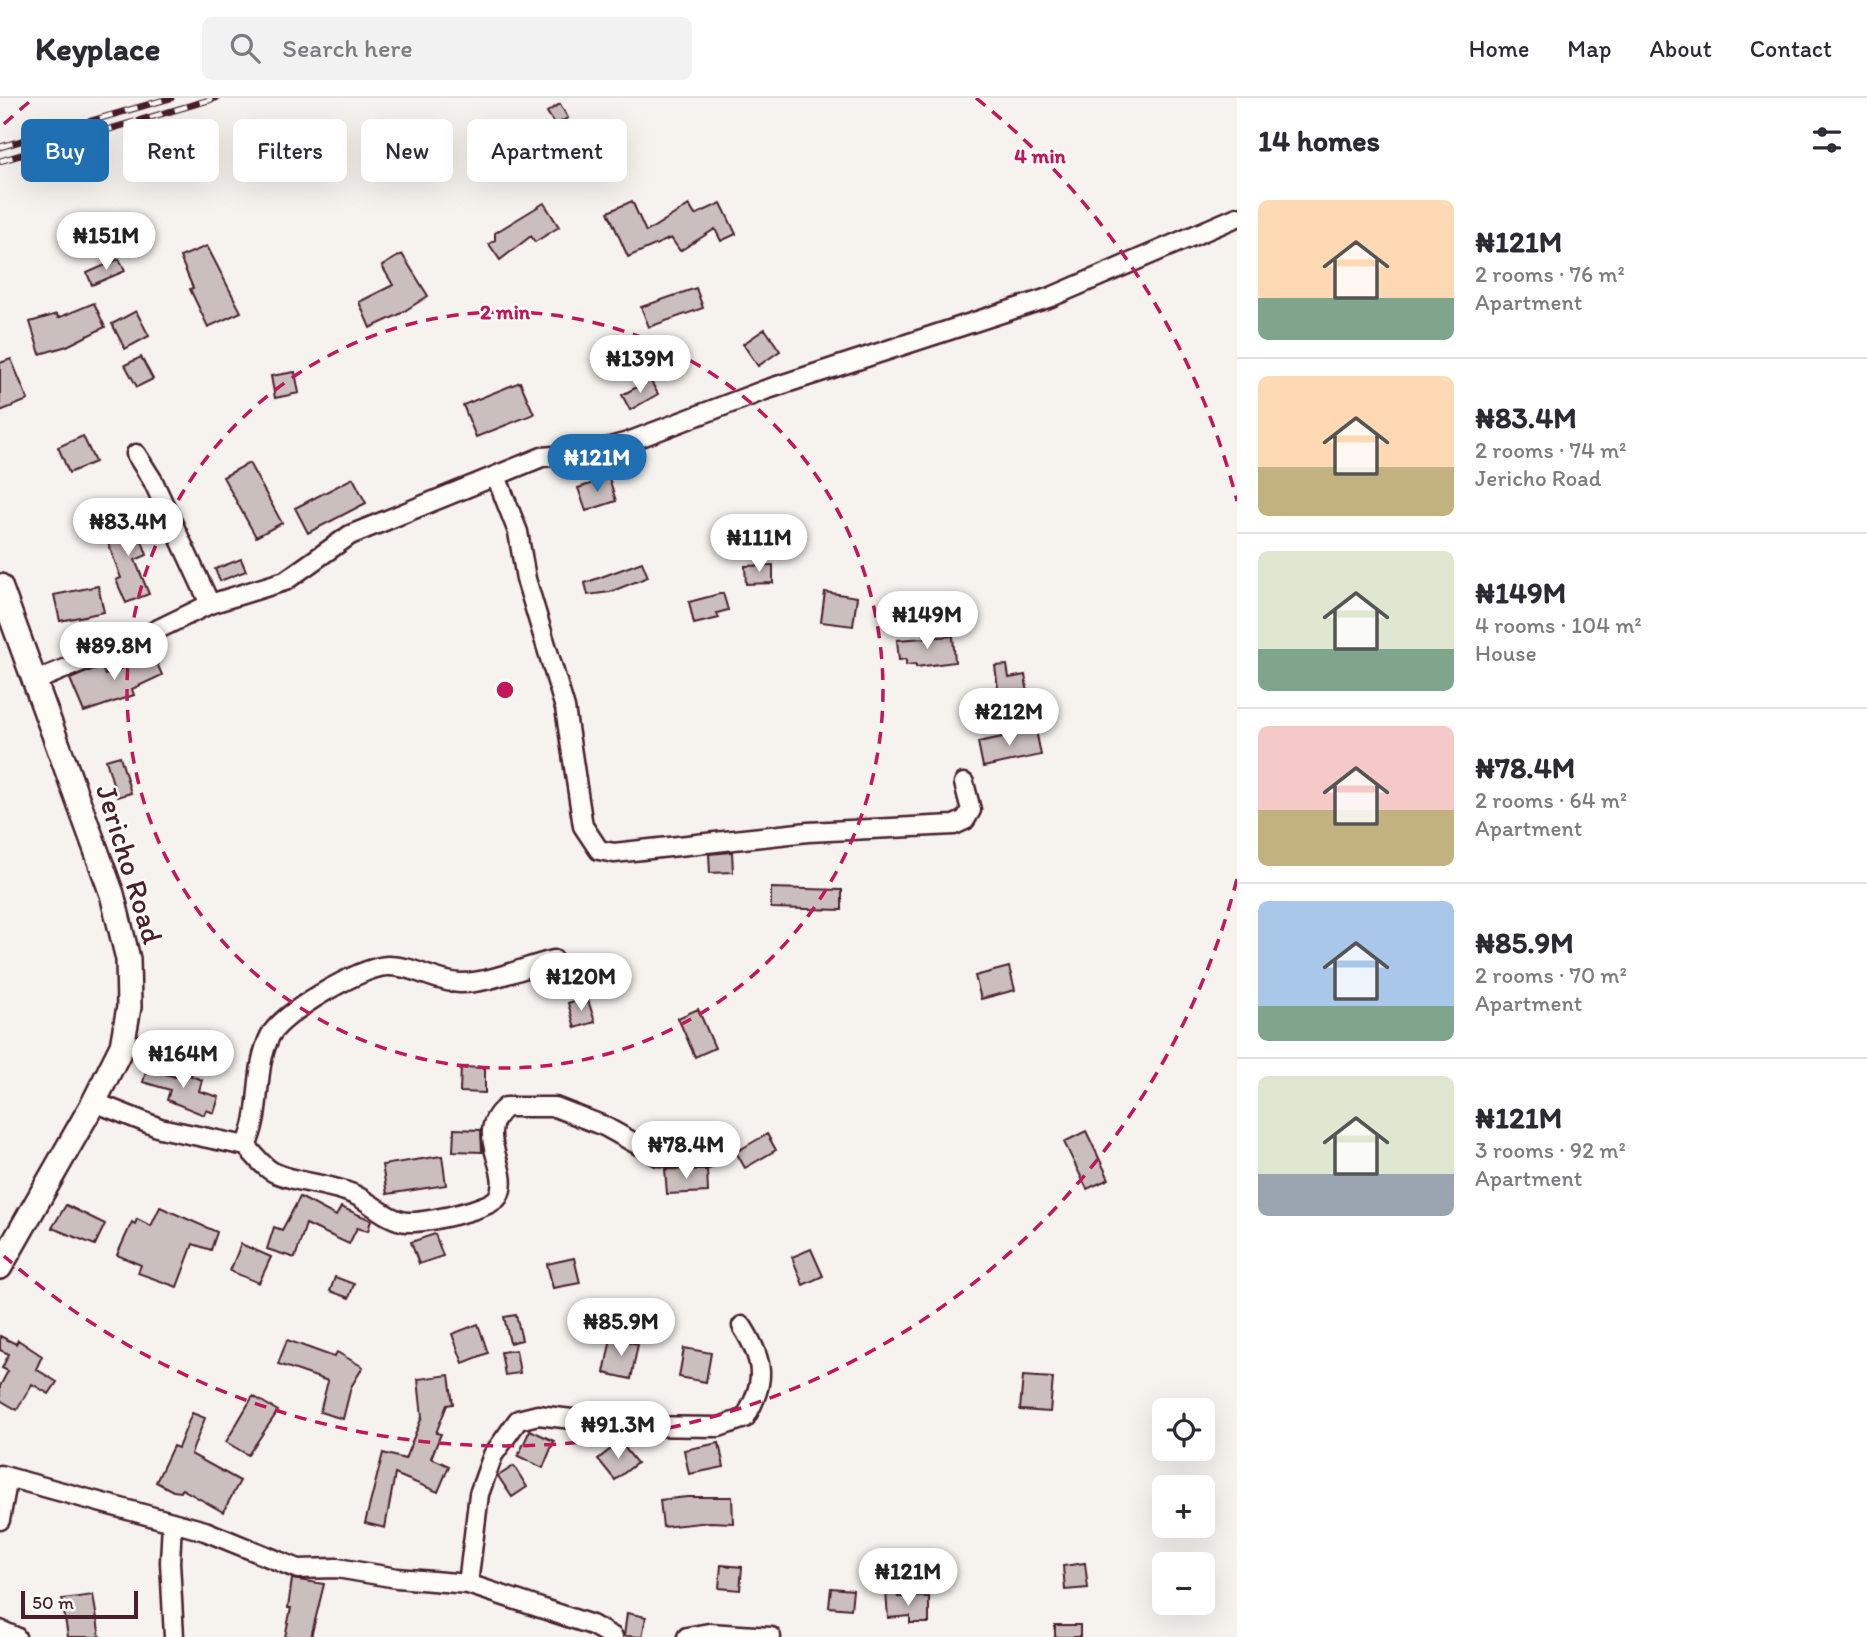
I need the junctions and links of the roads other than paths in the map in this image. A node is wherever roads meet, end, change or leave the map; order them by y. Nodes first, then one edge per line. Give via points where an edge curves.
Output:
1 (1237, 217) edge
2 (136, 454) dead end
3 (496, 476) junction
4 (0, 586) edge
5 (210, 604) junction
6 (36, 681) junction
7 (964, 783) dead end
8 (554, 960) dead end
9 (94, 1102) junction
10 (246, 1146) junction
11 (706, 1159) dead end
12 (0, 1267) edge
13 (742, 1326) dead end
14 (4, 1476) edge
15 (0, 1520) edge
16 (172, 1522) junction
17 (468, 1584) junction
18 (0, 1630) edge
19 (16, 1637) edge
20 (174, 1637) edge
21 (613, 1637) edge
22 (687, 1637) edge
23 (771, 1637) edge

1 - 3 street via 1051,297 765,390 628,442 588,453 542,457
2 - 5 street
3 - 5 street via 350,535 285,581
3 - 7 street via 518,532 526,579 565,708 583,826 598,850 614,853 808,832 954,825 965,820 971,810
4 - 6 street, Jericho Road
5 - 6 street
6 - 9 street, Jericho Road via 112,894 128,958 129,1007 122,1046
8 - 10 street via 458,983 385,966 362,973 284,1017 270,1037 254,1130
9 - 10 street via 160,1128
9 - 12 street, Jericho Road
10 - 11 street via 271,1171 355,1195 407,1222 481,1209 496,1200 500,1174 491,1138 494,1123 506,1107 555,1107 604,1126 658,1156
13 - 17 street via 760,1360 761,1384 745,1418 719,1427 631,1426 538,1415 518,1420 493,1455 479,1494
14 - 15 street
14 - 16 street
16 - 17 street via 298,1569 337,1568
16 - 20 street
17 - 21 street via 592,1625
18 - 19 street
22 - 23 street via 709,1633

